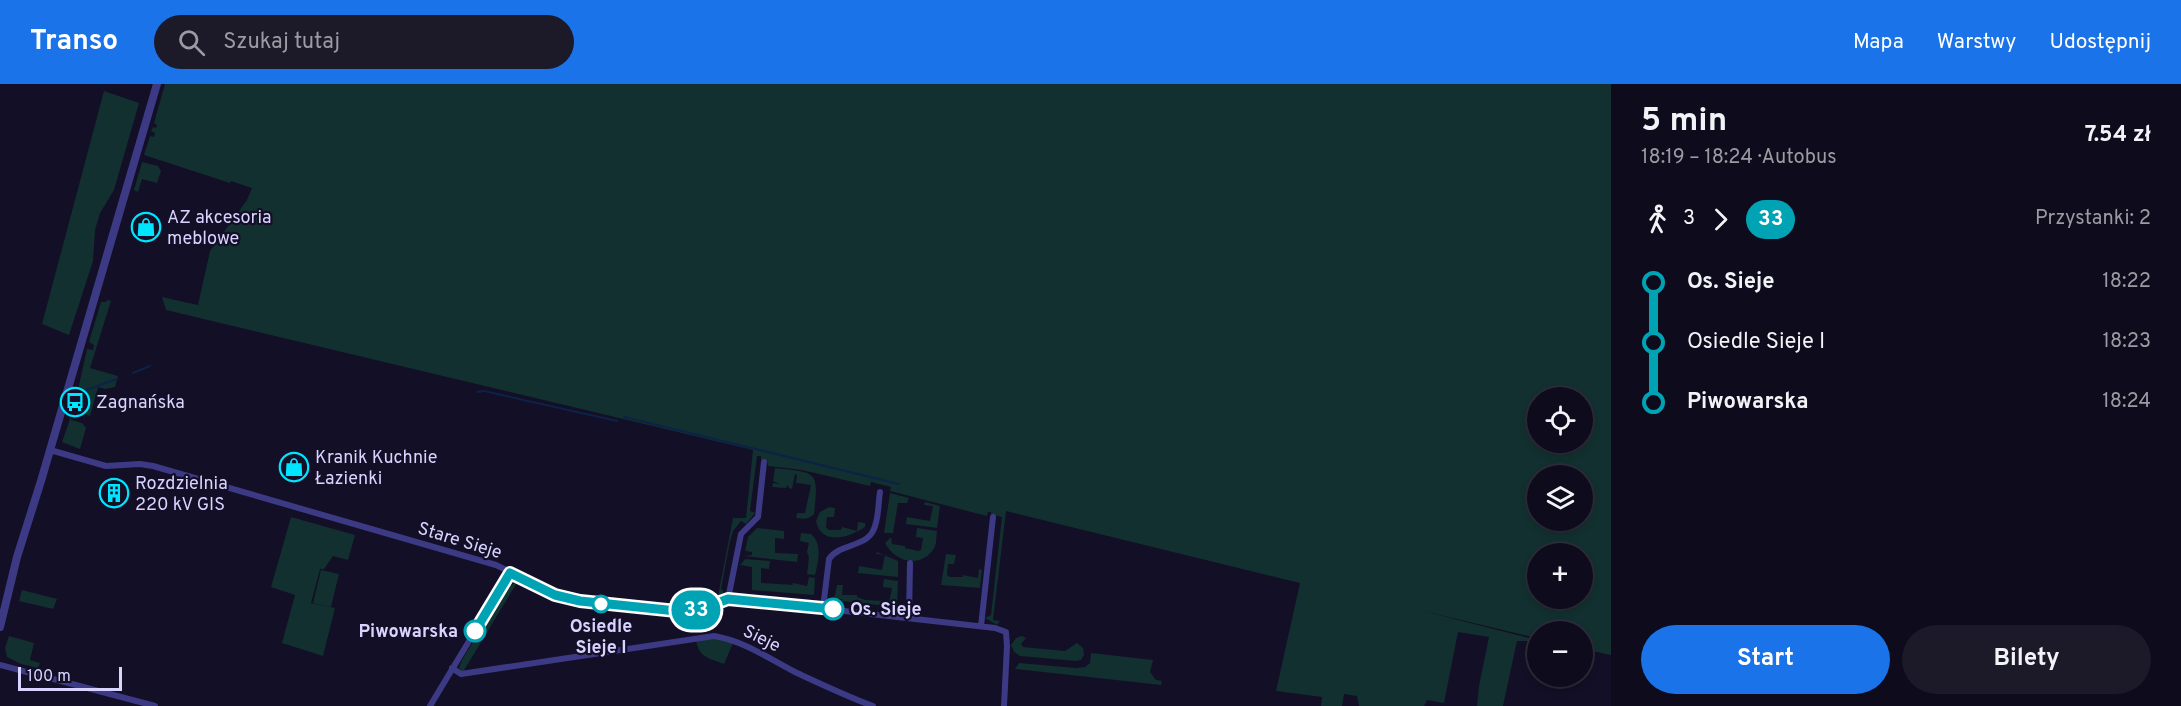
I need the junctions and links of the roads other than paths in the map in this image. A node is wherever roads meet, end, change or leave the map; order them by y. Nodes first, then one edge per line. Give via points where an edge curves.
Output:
1 (157, 84) edge
2 (50, 450) junction
3 (764, 462) dead end
4 (879, 492) dead end
5 (993, 517) dead end
6 (910, 563) dead end
7 (510, 573) junction
8 (728, 599) junction
9 (823, 608) junction
10 (909, 618) junction
11 (981, 626) junction
12 (0, 627) edge
13 (0, 665) edge
14 (453, 668) junction
15 (139, 704) edge
16 (154, 706) edge
17 (430, 706) edge
18 (873, 706) edge
19 (1004, 706) edge

1 - 2 street
2 - 7 street, Stare Sieje via 106,466 153,466 496,565
2 - 12 street
3 - 8 street via 758,517 741,534
4 - 9 street via 872,533 829,559
5 - 11 street
6 - 10 street
7 - 8 street, Stare Sieje via 555,595 580,601 686,612
7 - 14 street
8 - 9 street, Stare Sieje
9 - 10 street, Stare Sieje
10 - 11 street, Stare Sieje
11 - 19 street, Stare Sieje via 1006,632
13 - 15 street
14 - 17 street
14 - 18 street, Sieje via 461,674 714,636 729,638
15 - 16 street

